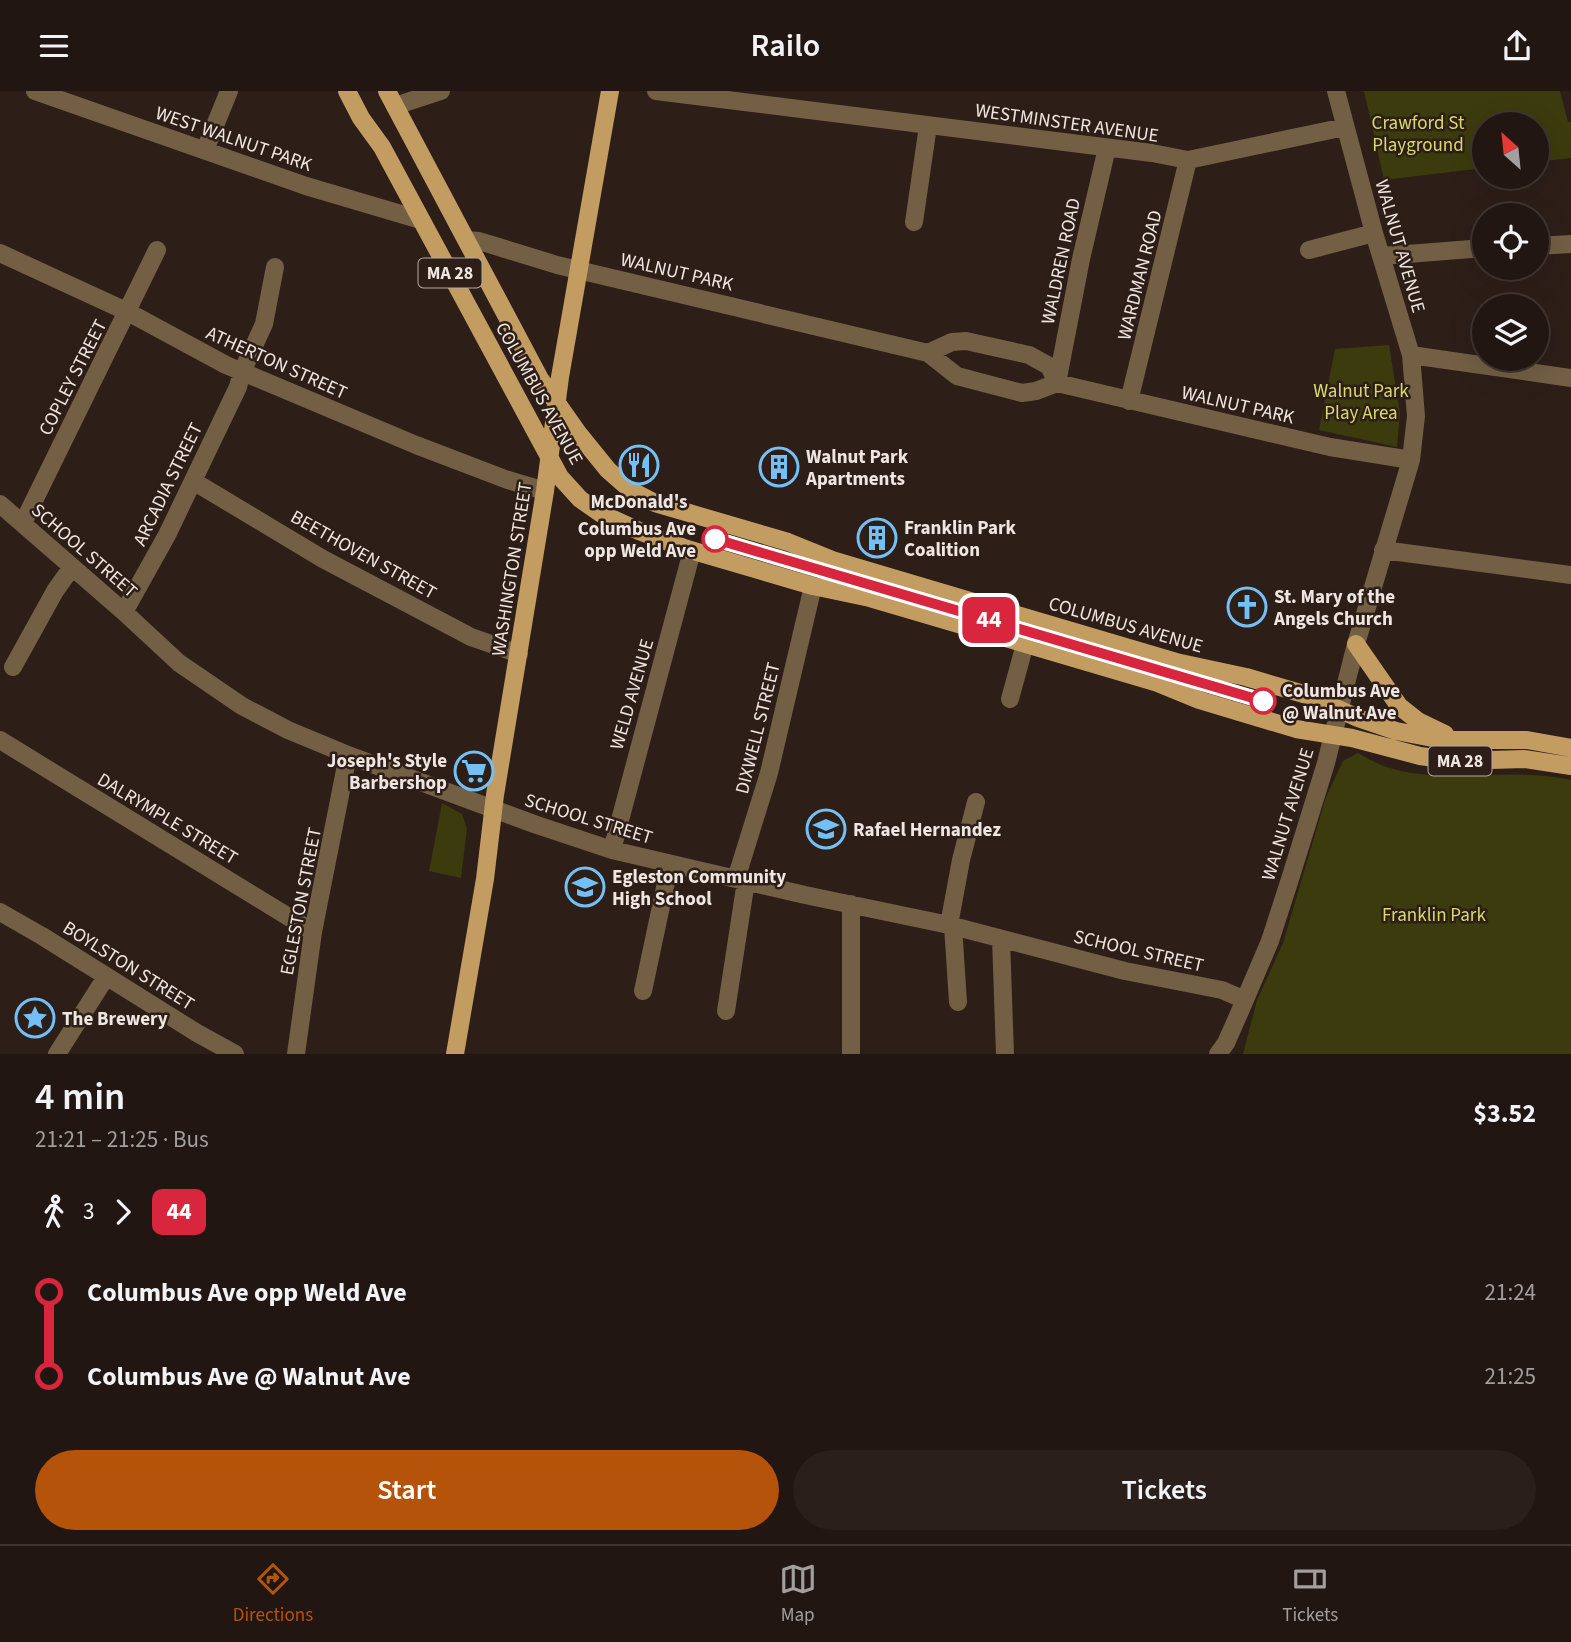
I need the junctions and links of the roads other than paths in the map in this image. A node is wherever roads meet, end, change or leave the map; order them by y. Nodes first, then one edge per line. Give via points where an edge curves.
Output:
1 (35, 91) edge
2 (229, 91) edge
3 (347, 91) edge
4 (441, 91) edge
5 (610, 91) edge
6 (656, 91) edge
7 (1336, 91) edge
8 (75, 98) edge
9 (391, 98) edge
10 (928, 125) junction
11 (1345, 127) junction
12 (1107, 148) junction
13 (205, 150) junction
14 (1188, 160) junction
15 (422, 220) junction
16 (914, 222) dead end
17 (1374, 233) junction
18 (467, 240) junction
19 (1571, 244) edge
20 (1549, 245) edge
21 (157, 250) dead end
22 (1309, 250) dead end
23 (1472, 250) edge
24 (0, 253) edge
25 (1382, 256) junction
26 (275, 268) dead end
27 (579, 270) junction
28 (128, 312) junction
29 (928, 353) junction
30 (1411, 355) junction
31 (242, 372) junction
32 (1571, 378) edge
33 (1057, 383) junction
34 (1129, 401) junction
35 (556, 404) junction
36 (549, 456) junction
37 (1411, 460) junction
38 (192, 481) junction
39 (545, 491) junction
40 (0, 504) edge
41 (23, 523) junction
42 (1383, 550) junction
43 (692, 551) junction
44 (72, 567) junction
45 (1571, 575) edge
46 (813, 586) junction
47 (124, 612) junction
48 (1356, 644) junction
49 (1025, 645) junction
50 (519, 654) junction
51 (13, 667) dead end
52 (1010, 699) dead end
53 (1339, 709) junction
54 (1333, 735) junction
55 (0, 740) edge
56 (1461, 740) junction
57 (1571, 748) edge
58 (348, 755) junction
59 (1571, 766) edge
60 (976, 802) dead end
61 (493, 809) junction
62 (612, 850) junction
63 (670, 864) junction
64 (741, 880) junction
65 (851, 904) junction
66 (0, 912) edge
67 (951, 925) junction
68 (313, 932) junction
69 (1001, 939) junction
70 (106, 977) junction
71 (643, 991) dead end
72 (1245, 1000) junction
73 (958, 1002) dead end
74 (726, 1011) dead end
75 (57, 1054) edge
76 (235, 1054) edge
77 (296, 1054) edge
78 (455, 1054) edge
79 (851, 1054) edge
80 (1005, 1054) edge
81 (1218, 1054) edge

1 - 8 street, WEST WALNUT PARK
2 - 13 street
3 - 15 main road, COLUMBUS AVENUE / MA 28
4 - 9 street
5 - 27 main road, WASHINGTON STREET
6 - 10 street, WESTMINSTER AVENUE
7 - 11 street, WALNUT AVENUE
8 - 13 street, WEST WALNUT PARK
9 - 18 main road, COLUMBUS AVENUE / MA 28
10 - 12 street, WESTMINSTER AVENUE
10 - 16 street
11 - 14 street, WESTMINSTER AVENUE
11 - 17 street, WALNUT AVENUE
12 - 14 street, WESTMINSTER AVENUE
12 - 33 street, WALDREN ROAD
13 - 15 street, WEST WALNUT PARK
14 - 34 street, WARDMAN ROAD
15 - 36 main road, COLUMBUS AVENUE / MA 28
17 - 22 street
17 - 25 street, WALNUT AVENUE
18 - 27 street
18 - 35 main road, COLUMBUS AVENUE / MA 28
19 - 20 street
21 - 28 street, COPLEY STREET
23 - 25 street
24 - 28 street, ATHERTON STREET
25 - 30 street, WALNUT AVENUE
26 - 31 street, ARCADIA STREET via 264,324
27 - 29 street, WALNUT PARK
27 - 35 main road, WASHINGTON STREET
28 - 31 street, ATHERTON STREET
28 - 41 street, COPLEY STREET
29 - 33 street, WALNUT PARK via 957,376 1022,393
29 - 33 street via 967,341 1029,355 1049,366
30 - 32 street
30 - 37 street, WALNUT AVENUE via 1416,417
31 - 38 street, ARCADIA STREET
31 - 39 street, ATHERTON STREET via 416,445
33 - 34 street, WALNUT PARK
34 - 37 street, WALNUT PARK via 1330,447
35 - 36 main road, WASHINGTON STREET
35 - 53 main road, COLUMBUS AVENUE / MA 28 via 614,476 660,505 1176,662 1289,689
36 - 39 main road, WASHINGTON STREET
36 - 43 main road, COLUMBUS AVENUE / MA 28 via 584,502 621,523
37 - 42 street, WALNUT AVENUE
38 - 47 street, ARCADIA STREET
38 - 50 street, BEETHOVEN STREET via 323,559 471,637
39 - 50 main road, WASHINGTON STREET
40 - 41 street, SCHOOL STREET
41 - 44 street, SCHOOL STREET
42 - 45 street
42 - 48 street, WALNUT AVENUE
43 - 46 main road, COLUMBUS AVENUE / MA 28
43 - 62 street, WELD AVENUE
44 - 47 street, SCHOOL STREET
44 - 51 street
46 - 49 main road, COLUMBUS AVENUE / MA 28 via 870,598
46 - 64 street, DIXWELL STREET
47 - 58 street, SCHOOL STREET via 178,663 215,689 288,730
48 - 53 street, WALNUT AVENUE
48 - 56 main road via 1407,714
49 - 52 street
49 - 54 main road, COLUMBUS AVENUE / MA 28 via 1155,682 1290,728
50 - 61 main road, WASHINGTON STREET
53 - 54 street, WALNUT AVENUE
53 - 56 main road, MA 28 via 1396,731
54 - 59 main road, MA 28 via 1457,761 1524,759
54 - 72 street, WALNUT AVENUE via 1274,928
55 - 68 street, DALRYMPLE STREET
56 - 57 main road, MA 28 via 1527,740
58 - 61 street, SCHOOL STREET
58 - 68 street, EGLESTON STREET
60 - 67 street
61 - 62 street, SCHOOL STREET
61 - 78 main road, WASHINGTON STREET
62 - 63 street, SCHOOL STREET
63 - 64 street, SCHOOL STREET
63 - 71 street
64 - 65 street, SCHOOL STREET
64 - 74 street, DIXWELL STREET
65 - 67 street, SCHOOL STREET
65 - 79 street
66 - 70 street, BOYLSTON STREET
67 - 69 street, SCHOOL STREET
67 - 73 street
68 - 77 street, EGLESTON STREET
69 - 72 street, SCHOOL STREET via 1222,990
69 - 80 street
70 - 75 street
70 - 76 street, BOYLSTON STREET
72 - 81 street, WALNUT AVENUE

